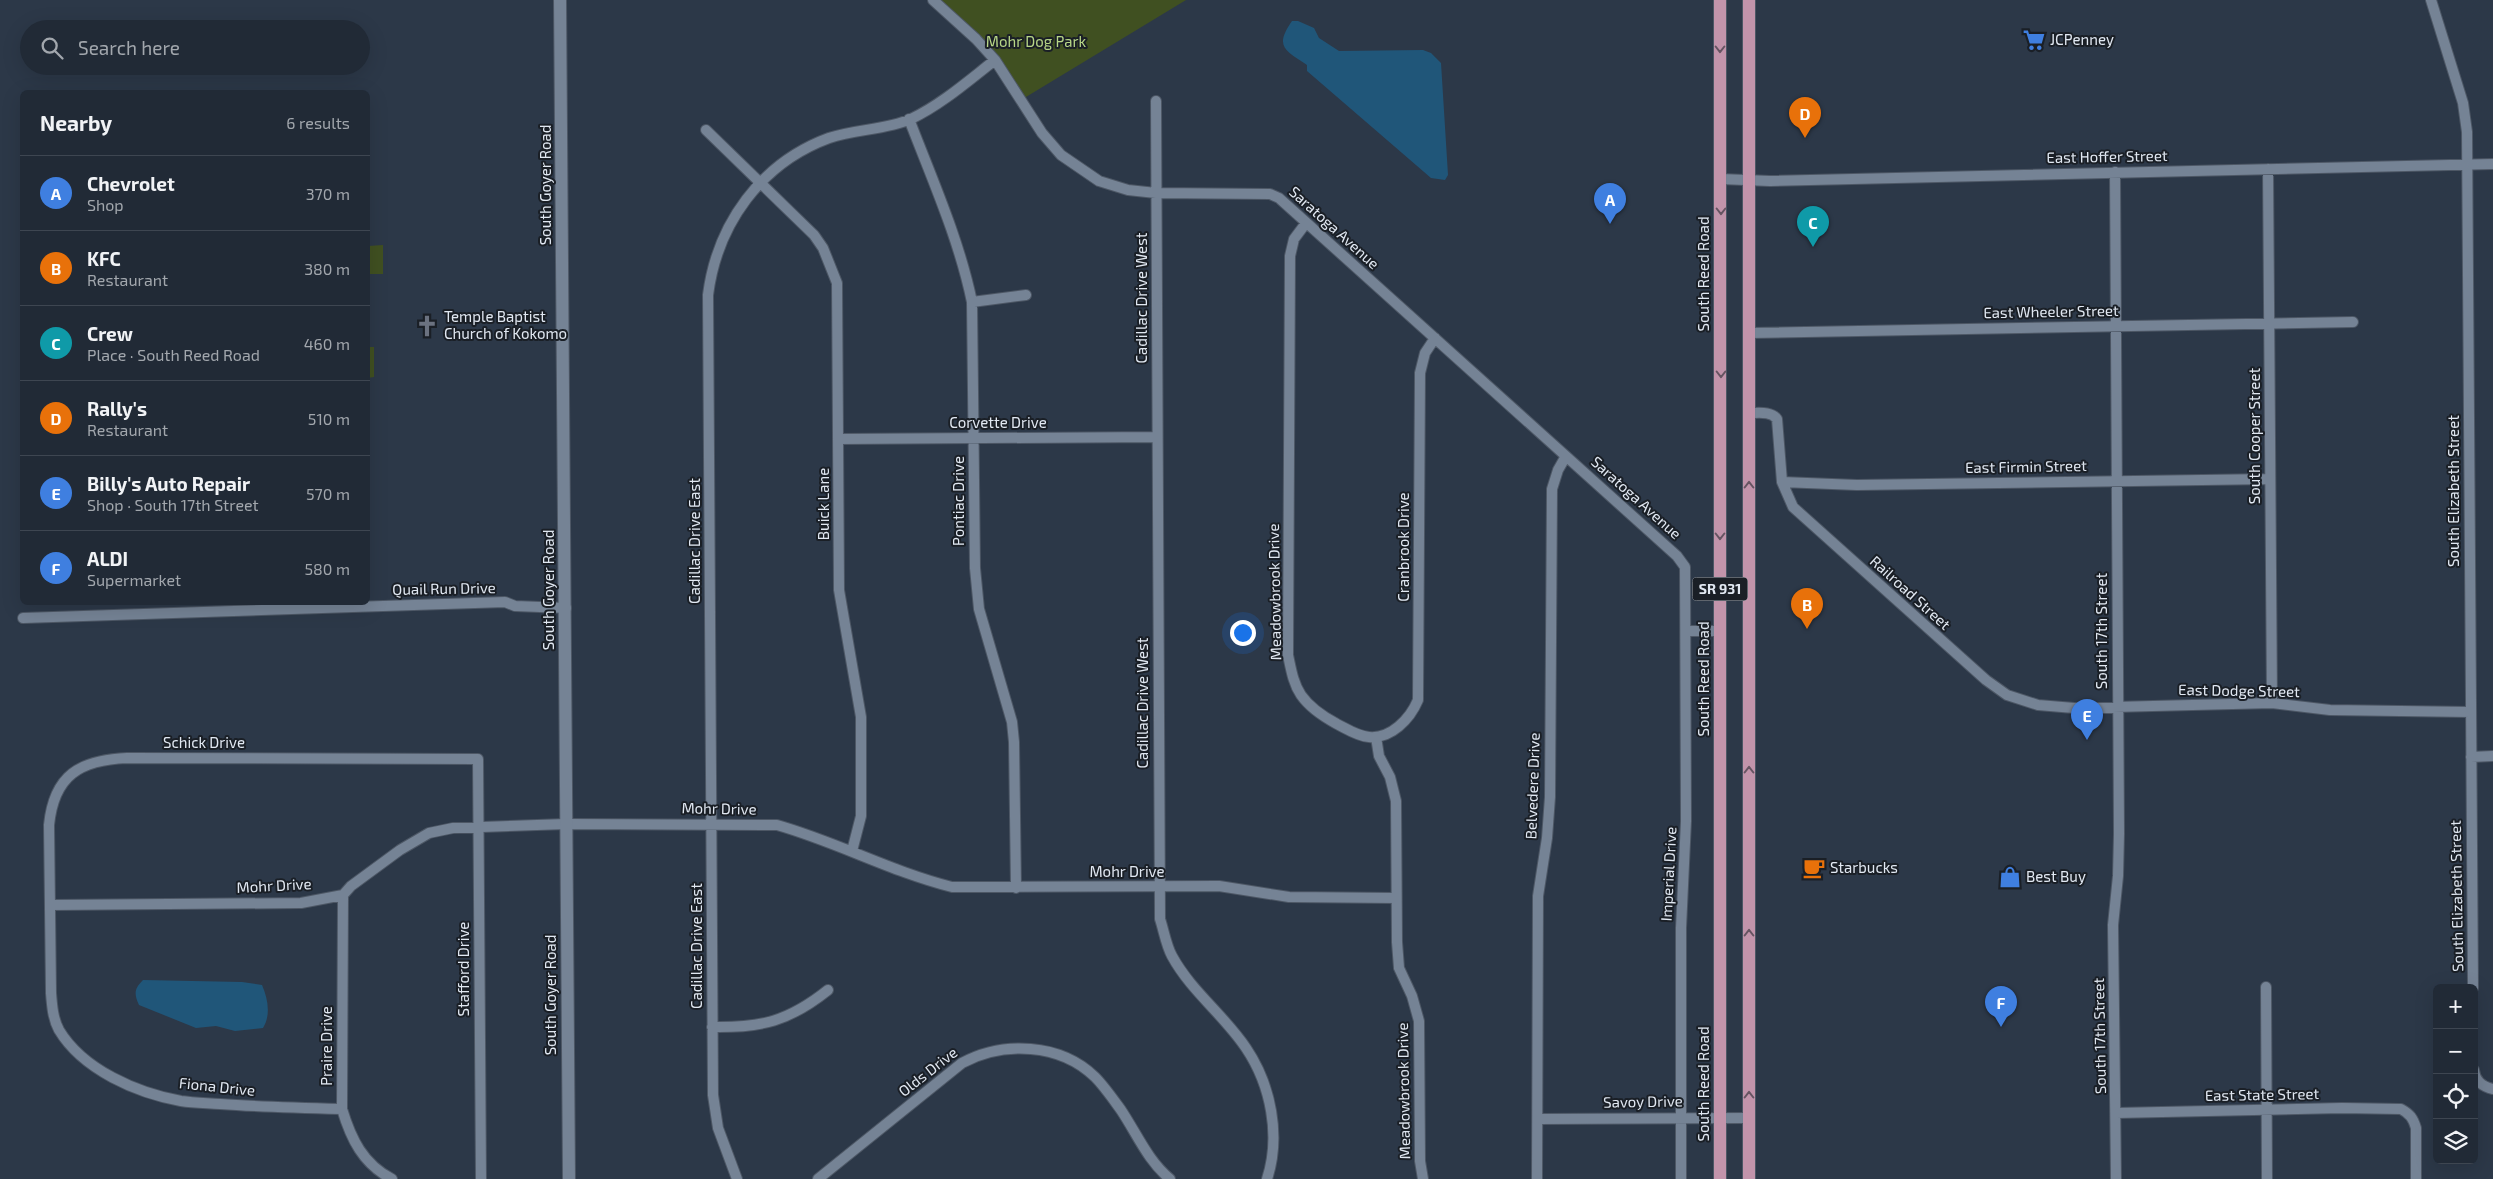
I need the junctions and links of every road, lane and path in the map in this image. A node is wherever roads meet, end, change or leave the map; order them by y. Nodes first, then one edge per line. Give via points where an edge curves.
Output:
1 (560, 0) edge
2 (933, 0) edge
3 (1720, 0) edge
4 (1750, 0) edge
5 (2431, 0) edge
6 (995, 60) junction
7 (1156, 101) dead end
8 (909, 120) junction
9 (706, 130) dead end
10 (2468, 164) junction
11 (2493, 164) edge
12 (2268, 169) junction
13 (2115, 172) junction
14 (1721, 179) junction
15 (1749, 180) junction
16 (759, 182) junction
17 (1156, 193) junction
18 (1306, 223) junction
19 (1026, 295) dead end
20 (972, 302) junction
21 (2353, 322) dead end
22 (2270, 323) junction
23 (2115, 326) junction
24 (1749, 334) junction
25 (1435, 338) junction
26 (1750, 413) junction
27 (1157, 437) junction
28 (838, 439) junction
29 (974, 439) junction
30 (1566, 456) junction
31 (2270, 479) junction
32 (2116, 480) junction
33 (1782, 482) junction
34 (1686, 571) joint
35 (368, 605) edge
36 (370, 605) edge
37 (566, 608) junction
38 (23, 618) dead end
39 (1686, 631) junction
40 (1720, 631) junction
41 (2272, 703) junction
42 (2038, 705) joint
43 (2118, 706) junction
44 (2471, 712) junction
45 (1376, 736) junction
46 (2493, 756) edge
47 (2471, 757) junction
48 (478, 759) joint
49 (566, 824) junction
50 (712, 824) junction
51 (478, 827) junction
52 (852, 852) junction
53 (1159, 887) junction
54 (1016, 888) junction
55 (343, 894) junction
56 (1396, 898) junction
57 (51, 905) junction
58 (2473, 984) edge
59 (2266, 987) dead end
60 (828, 990) dead end
61 (712, 1027) junction
62 (2475, 1074) edge
63 (2493, 1089) edge
64 (342, 1109) junction
65 (2266, 1109) junction
66 (2116, 1112) junction
67 (1720, 1116) junction
68 (1681, 1117) junction
69 (1538, 1118) junction
70 (1749, 1118) junction
71 (392, 1179) edge
72 (481, 1179) edge
73 (569, 1179) edge
74 (737, 1179) edge
75 (818, 1179) edge
76 (1170, 1179) edge
77 (1267, 1179) edge
78 (1423, 1179) edge
79 (1537, 1179) edge
80 (1681, 1179) edge
81 (1720, 1179) edge
82 (1749, 1179) edge
83 (2116, 1179) edge
84 (2267, 1179) edge
85 (2416, 1179) edge

1 - 37 street, South Goyer Road
2 - 6 street, Saratoga Avenue
3 -> 14 main road, South Reed Road / SR 931
4 - 15 main road, SR 931
5 - 10 street, South Elizabeth Street via 2464,103
6 - 8 street, Cadillac Drive East via 946,99
6 - 17 street, Saratoga Avenue via 1042,133 1061,156 1099,181 1128,190
7 - 17 street, Cadillac Drive West
8 - 16 street, Cadillac Drive East via 830,138 797,154
8 - 20 street, Pontiac Drive via 956,243
9 - 16 street, Buick Lane
10 - 11 street, East Hoffer Street
10 - 12 street, East Hoffer Street
10 - 44 street, South Elizabeth Street
12 - 13 street, East Hoffer Street
12 - 22 street, South Cooper Street
13 - 15 street, East Hoffer Street
13 - 23 street, South 17th Street
14 - 15 street, East Hoffer Street
14 -> 40 main road, South Reed Road / SR 931
15 - 24 main road, SR 931
16 - 28 street, Buick Lane via 814,235 833,268 838,307
16 - 50 street, Cadillac Drive East via 735,212 719,245 708,295
17 - 18 street, Saratoga Avenue via 1270,194 1279,198
17 - 27 street, Cadillac Drive West
18 - 25 street, Saratoga Avenue
18 - 45 street, Meadowbrook Drive via 1294,239 1290,256 1288,655 1292,677 1301,695 1323,717 1356,734
19 - 20 street
20 - 29 street, Pontiac Drive
21 - 22 street, East Wheeler Street
22 - 23 street, East Wheeler Street
22 - 31 street, South Cooper Street
23 - 24 street, East Wheeler Street
23 - 32 street, South 17th Street
24 - 26 main road, SR 931
25 - 30 street, Saratoga Avenue
25 - 45 street, Cranbrook Drive via 1425,353 1420,373 1418,700 1404,723 1384,736
26 - 33 street, Railroad Street via 1767,413 1777,419
70 -> 26 main road, SR 931
27 - 29 street, Corvette Drive
27 - 53 street, Cadillac Drive West
28 - 29 street, Corvette Drive
28 - 52 street, Buick Lane via 840,590 861,716 861,816
29 - 54 street, Pontiac Drive via 975,568 979,609 1012,722 1014,742
30 - 34 street, Saratoga Avenue via 1677,556
30 - 69 street, Belvedere Drive via 1552,489 1550,798 1538,896
31 - 32 street, East Firmin Street
31 - 41 street, South Cooper Street
32 - 33 street, East Firmin Street via 1857,485
32 - 43 street, South 17th Street
33 - 42 street, Railroad Street via 1793,507 1928,630 2007,695
34 - 39 street, Imperial Drive
35 - 38 street, Quail Run Drive
36 - 37 street, Quail Run Drive via 505,602 515,606
37 - 49 street, South Goyer Road
39 - 40 street
39 - 68 street, Imperial Drive
40 - 67 main road, South Reed Road / SR 931
41 - 43 street, East Dodge Street
41 - 44 street, East Dodge Street via 2330,710
42 - 43 street, East Dodge Street via 2074,708
43 - 66 street, South 17th Street via 2118,876 2113,925
44 - 47 street, South Elizabeth Street
45 - 56 street, Meadowbrook Drive via 1379,756 1390,777 1396,801
46 - 47 street
47 - 58 street, South Elizabeth Street
48 - 51 street, Stafford Drive
48 - 57 street, Schick Drive via 127,758 102,759 86,764 69,773 50,809
49 - 50 street, Mohr Drive
49 - 51 street, Mohr Drive
49 - 73 street, South Goyer Road
50 - 52 street, Mohr Drive via 777,825
50 - 61 street, Cadillac Drive East
51 - 55 street, Mohr Drive via 429,833 400,850
51 - 72 street, Stafford Drive
52 - 54 street, Mohr Drive via 923,880 952,887
53 - 54 street, Mohr Drive
53 - 56 street, Mohr Drive via 1220,886 1289,897
53 - 77 street, Cadillac Drive West via 1160,920 1171,954 1184,975 1246,1047 1261,1074 1274,1131
55 - 57 street, Mohr Drive via 301,903
55 - 64 street, Praire Drive
56 - 78 street, Meadowbrook Drive via 1400,968 1419,1021 1420,1161
57 - 64 street, Fiona Drive via 52,1012 58,1029 75,1052 98,1070 138,1088 181,1101
59 - 65 street
60 - 61 street via 806,1007 779,1020 751,1026
61 - 74 street, Cadillac Drive East via 713,1095 718,1128
62 - 63 street via 2481,1084
64 - 71 street, Praire Drive via 350,1134 362,1155
65 - 66 street, East State Street
65 - 84 street
65 - 85 street, East State Street via 2400,1109 2409,1113 2416,1128
66 - 83 street, South 17th Street
67 - 68 street, Savoy Drive
67 - 70 street, Savoy Drive
67 - 81 main road, South Reed Road / SR 931
68 - 69 street, Savoy Drive
68 - 80 street, Imperial Drive
69 - 79 street, Belvedere Drive
70 - 82 main road, SR 931
75 - 76 street, Olds Drive via 962,1063 977,1055 1007,1048 1031,1048 1073,1062 1094,1076 1151,1160

